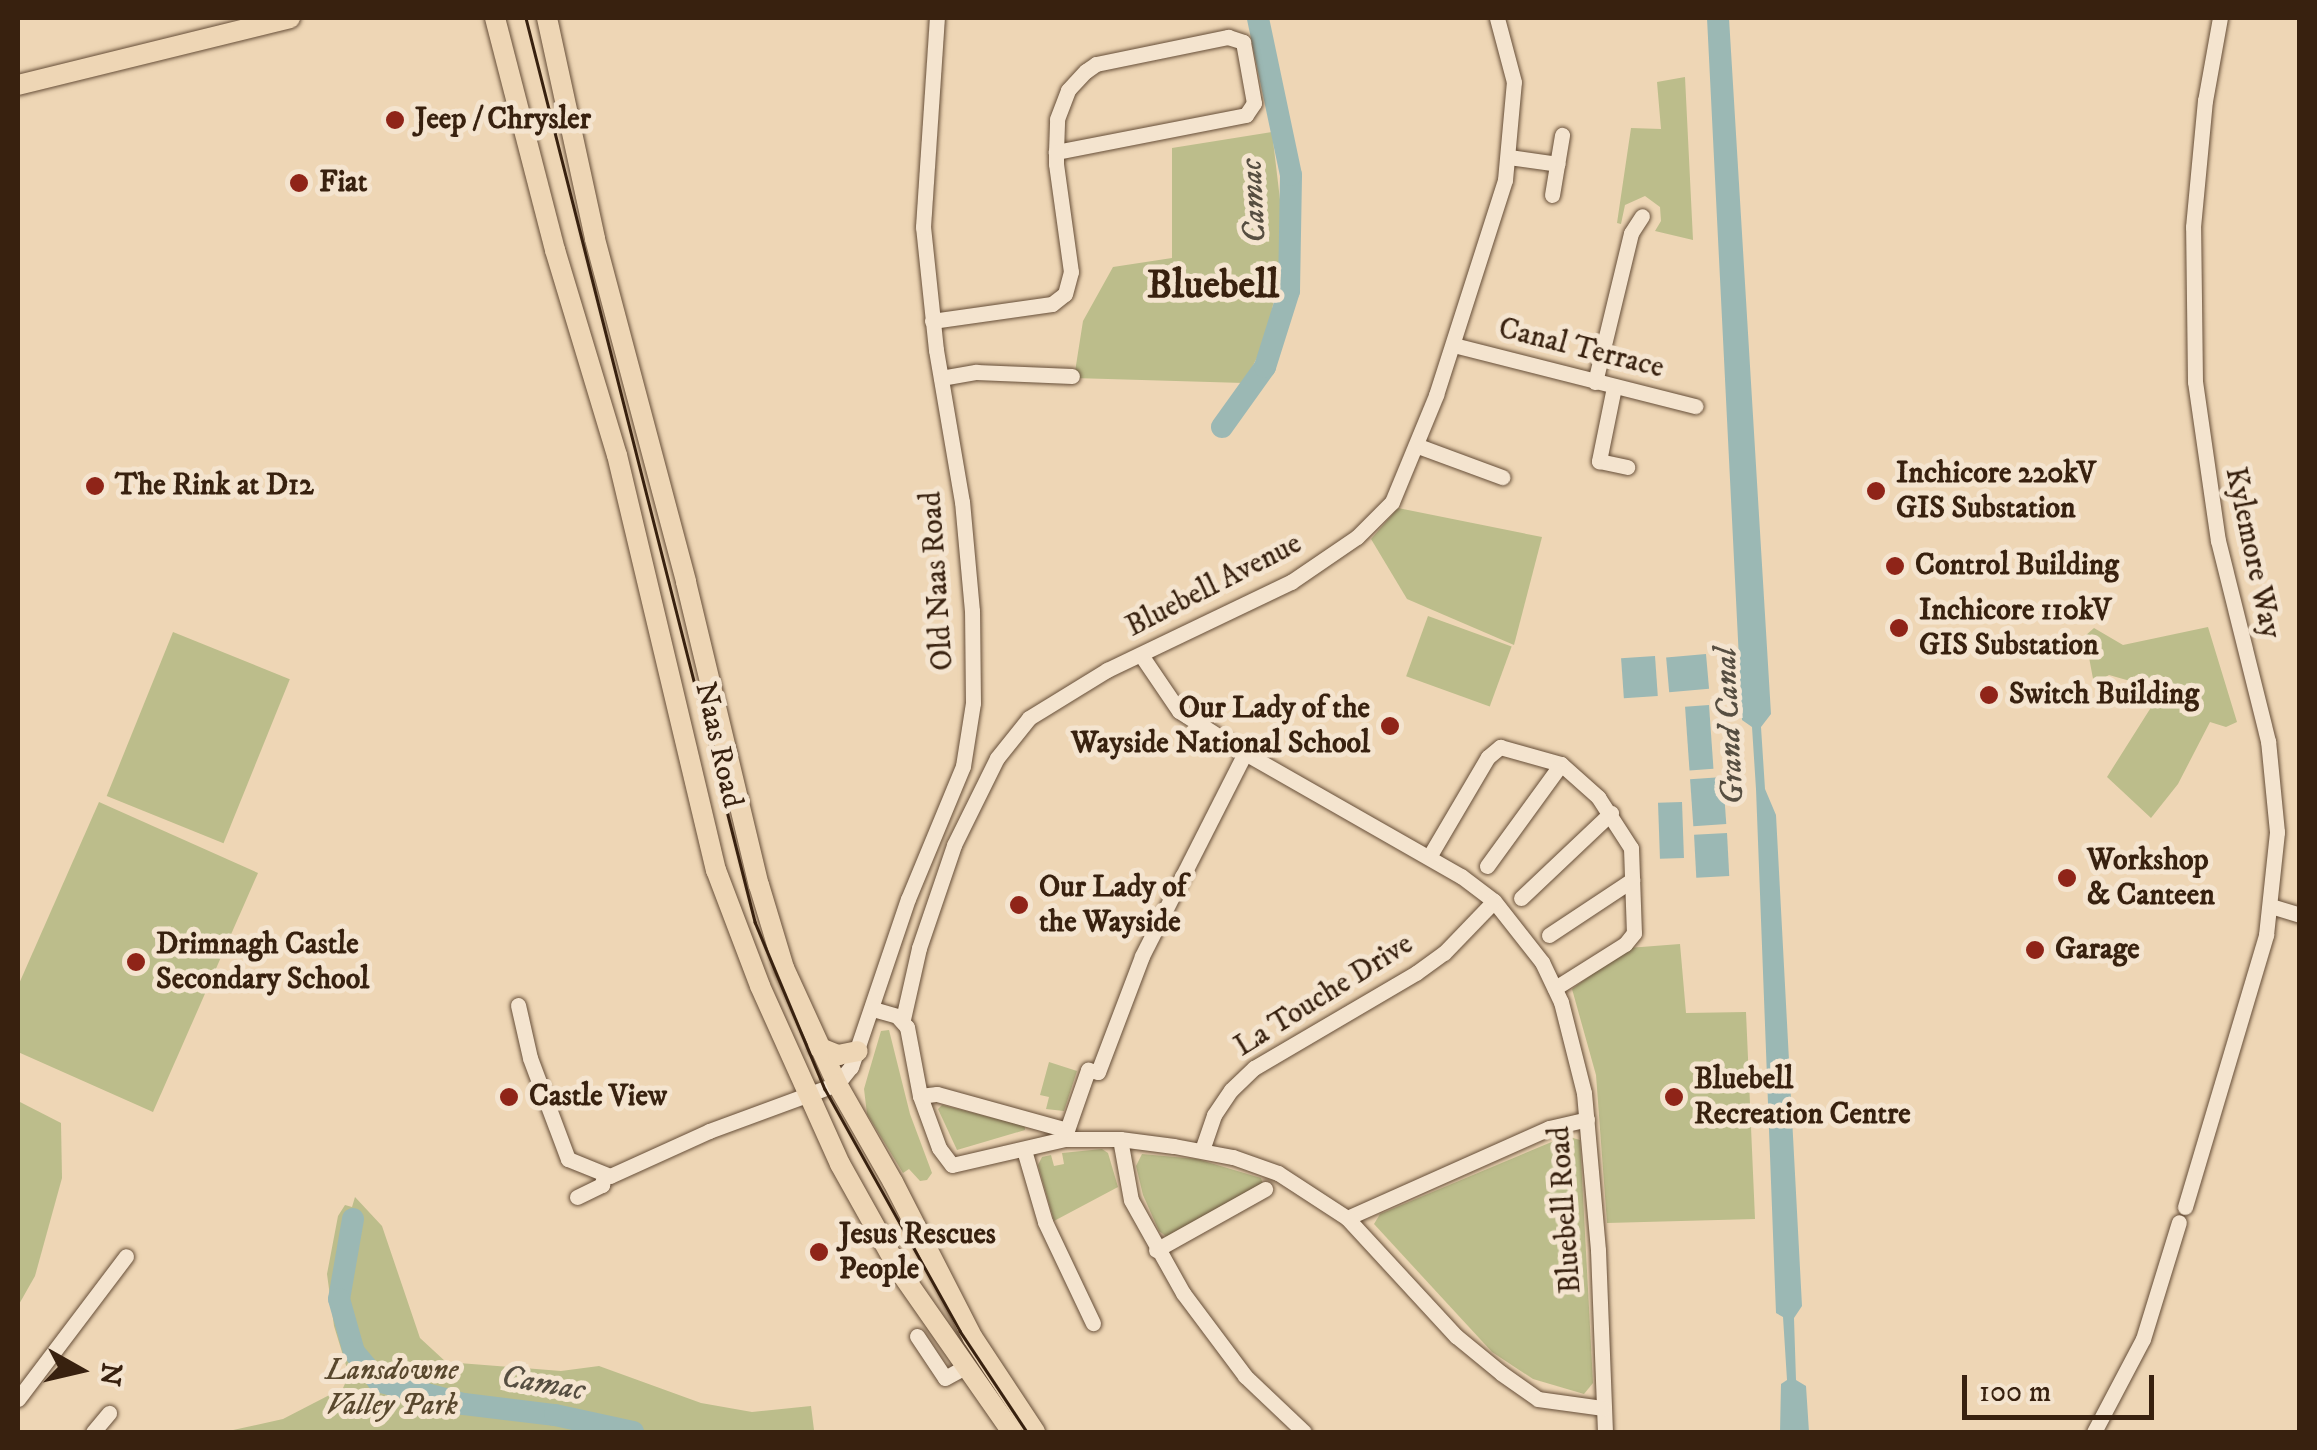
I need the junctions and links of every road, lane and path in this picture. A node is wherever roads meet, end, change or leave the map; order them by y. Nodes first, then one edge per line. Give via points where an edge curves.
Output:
1 (290, 18) edge
2 (495, 18) edge
3 (547, 18) edge
4 (938, 18) edge
5 (1498, 18) edge
6 (2220, 18) edge
7 (18, 85) edge
8 (1562, 135) dead end
9 (1056, 152) junction
10 (1509, 157) junction
11 (1558, 164) junction
12 (1552, 194) dead end
13 (1642, 216) dead end
14 (932, 320) junction
15 (1454, 345) junction
16 (1072, 376) dead end
17 (941, 378) junction
18 (1595, 382) junction
19 (1614, 387) junction
20 (1695, 406) dead end
21 (1418, 446) junction
22 (1627, 466) dead end
23 (1502, 476) dead end
24 (1141, 656) junction
25 (1245, 753) junction
26 (1561, 764) junction
27 (1611, 813) junction
28 (1428, 858) junction
29 (1487, 866) dead end
30 (922, 867) junction
31 (943, 876) junction
32 (1632, 880) junction
33 (1521, 898) dead end
34 (1494, 901) junction
35 (2271, 906) junction
36 (2300, 915) edge
37 (1549, 935) dead end
38 (1554, 988) junction
39 (518, 1005) dead end
40 (873, 1009) junction
41 (903, 1020) junction
42 (818, 1048) junction
43 (858, 1051) junction
44 (837, 1084) junction
45 (806, 1096) junction
46 (920, 1096) junction
47 (1587, 1119) junction
48 (1066, 1135) junction
49 (1120, 1139) junction
50 (1024, 1150) junction
51 (1202, 1150) junction
52 (604, 1175) junction
53 (1265, 1189) dead end
54 (577, 1197) dead end
55 (1347, 1218) junction
56 (1156, 1250) junction
57 (126, 1256) dead end
58 (1093, 1323) dead end
59 (917, 1336) dead end
60 (966, 1366) junction
61 (18, 1398) edge
62 (1604, 1408) junction
63 (109, 1413) dead end
64 (93, 1432) edge
65 (1012, 1432) edge
66 (1036, 1432) edge
67 (1304, 1432) edge
68 (1605, 1432) edge
69 (2094, 1432) edge

1 - 7 main road
2 - 45 main road, Naas Road via 618,456 716,870
3 - 42 main road, Naas Road via 595,239 758,885
4 - 14 street, Old Naas Road via 924,183
5 - 10 street, Bluebell Avenue via 1514,82
6 - 35 street, Kylemore Way via 2198,158 2191,315 2211,502 2274,775
8 - 11 street
9 - 9 street via 1062,100 1096,64 1228,36 1243,42 1254,102 1246,115
9 - 14 street via 1072,272 1065,294 1052,304
10 - 11 street
10 - 15 street, Bluebell Avenue
11 - 12 street
13 - 18 street via 1631,233
14 - 17 street, Old Naas Road
15 - 18 street, Canal Terrace
15 - 21 street, Bluebell Avenue
16 - 17 street via 976,372
17 - 30 street, Old Naas Road via 962,502 974,702 963,766
18 - 19 street, Canal Terrace
19 - 20 street, Canal Terrace
19 - 22 street via 1599,462
21 - 23 street
21 - 24 street, Bluebell Avenue via 1392,502 1357,537 1265,597
24 - 25 street, Bluebell Road via 1179,711
24 - 31 street, Bluebell Avenue via 1071,689 1017,731 976,795
25 - 28 street, Bluebell Road
25 - 48 street via 1142,956 1098,1072 1088,1070
26 - 27 street
26 - 28 street via 1507,746 1494,750
26 - 29 street
27 - 32 street via 1630,848
27 - 33 street
28 - 34 street, Bluebell Road
30 - 31 street
30 - 40 street, Old Naas Road
31 - 41 street, Bluebell Avenue
32 - 37 street
32 - 38 street via 1632,938
34 - 38 street, Bluebell Road via 1523,932
34 - 51 street, La Touche Drive via 1416,973 1254,1068 1214,1115
35 - 36 street
35 - 69 street, Kylemore Way via 2137,1356
38 - 47 street, Bluebell Road
39 - 52 street via 568,1159
40 - 41 street
40 - 43 street, Old Naas Road
41 - 46 street, Bluebell Avenue
42 - 43 main road via 838,1055
42 - 44 main road, Naas Road
43 - 44 street, Old Naas Road
44 - 45 street
44 - 66 main road, Naas Road via 973,1338
45 - 52 street via 616,1176
45 - 60 main road, Naas Road via 902,1273
46 - 48 street via 937,1094
46 - 50 street, Bluebell Avenue via 952,1165
47 - 55 street via 1549,1128
47 - 62 street, Bluebell Road
48 - 49 street
48 - 50 street
49 - 51 street
49 - 56 street via 1131,1200
50 - 58 street via 1045,1222
51 - 55 street via 1278,1173
52 - 54 street via 602,1185
53 - 56 street
55 - 62 street via 1456,1336 1501,1373 1538,1399
56 - 67 street via 1246,1376
57 - 61 street
59 - 60 street via 945,1378
60 - 65 main road, Naas Road
62 - 68 street, Bluebell Road
63 - 64 street

